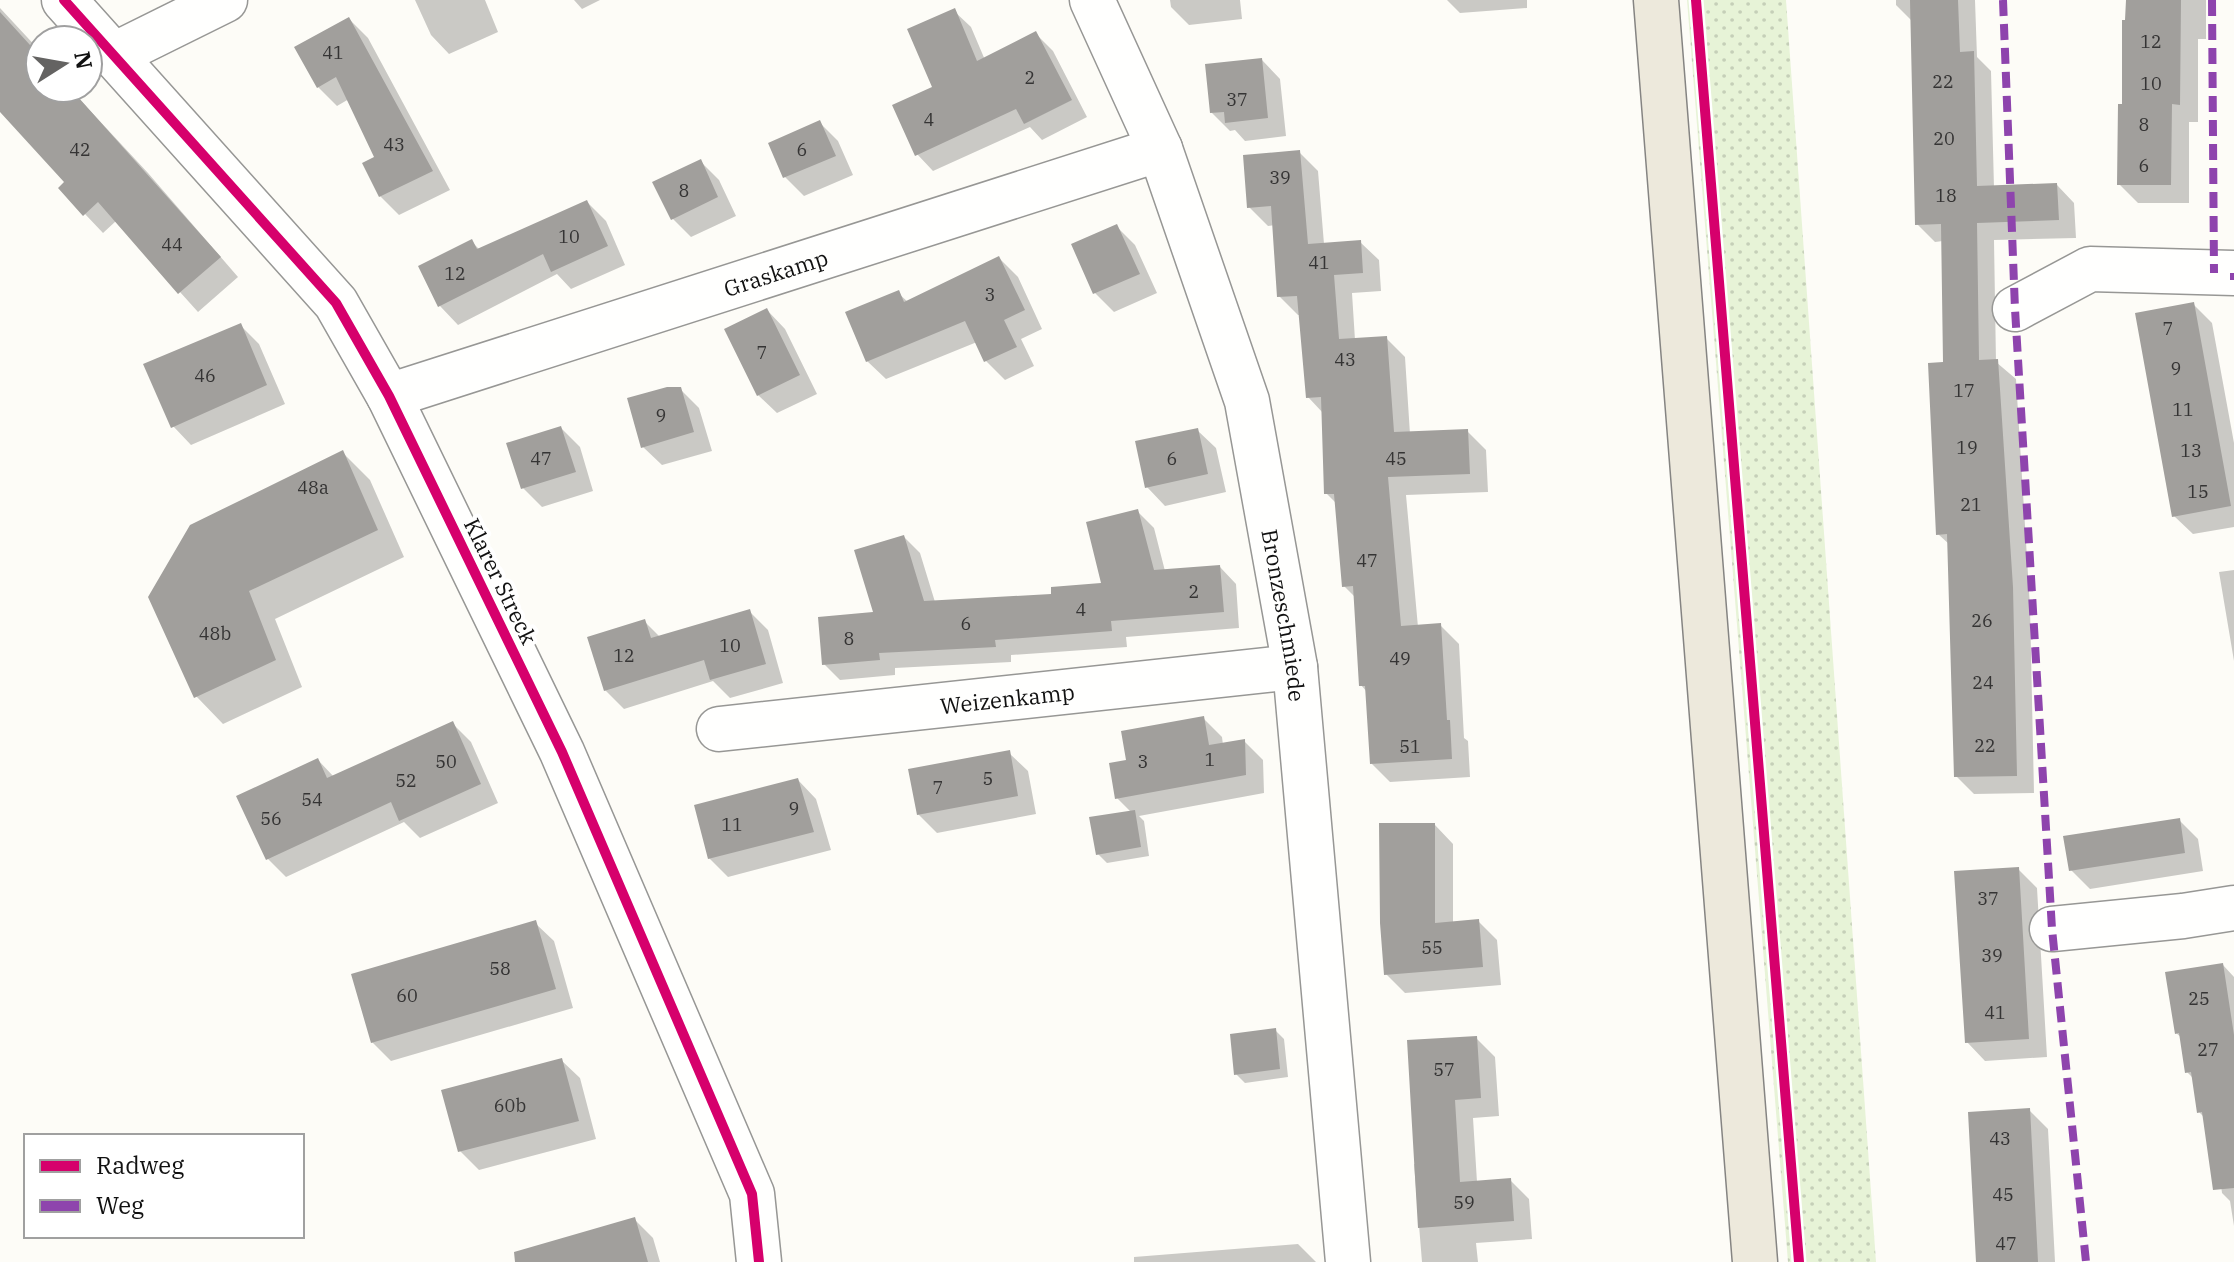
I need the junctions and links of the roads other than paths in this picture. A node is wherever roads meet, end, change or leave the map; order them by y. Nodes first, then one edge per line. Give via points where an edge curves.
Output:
1 (64, 0) edge
2 (225, 0) edge
3 (1092, 0) edge
4 (1656, 0) edge
5 (114, 55) junction
6 (1160, 149) junction
7 (2234, 273) edge
8 (2015, 309) dead end
9 (389, 396) junction
10 (1295, 667) junction
11 (719, 729) dead end
12 (2234, 908) edge
13 (2052, 929) dead end
14 (759, 1262) edge
15 (1348, 1262) edge
16 (1755, 1262) edge

1 - 5 street, Klarer Streck
2 - 5 street
3 - 6 street, Bronzeschmiede
4 - 16 main road
5 - 9 street, Klarer Streck via 336,303
6 - 9 street, Graskamp
6 - 10 street, Bronzeschmiede via 1247,401
7 - 8 street via 2090,269
9 - 14 street, Klarer Streck via 562,752 752,1194
10 - 11 street, Weizenkamp
10 - 15 street, Bronzeschmiede
12 - 13 street

